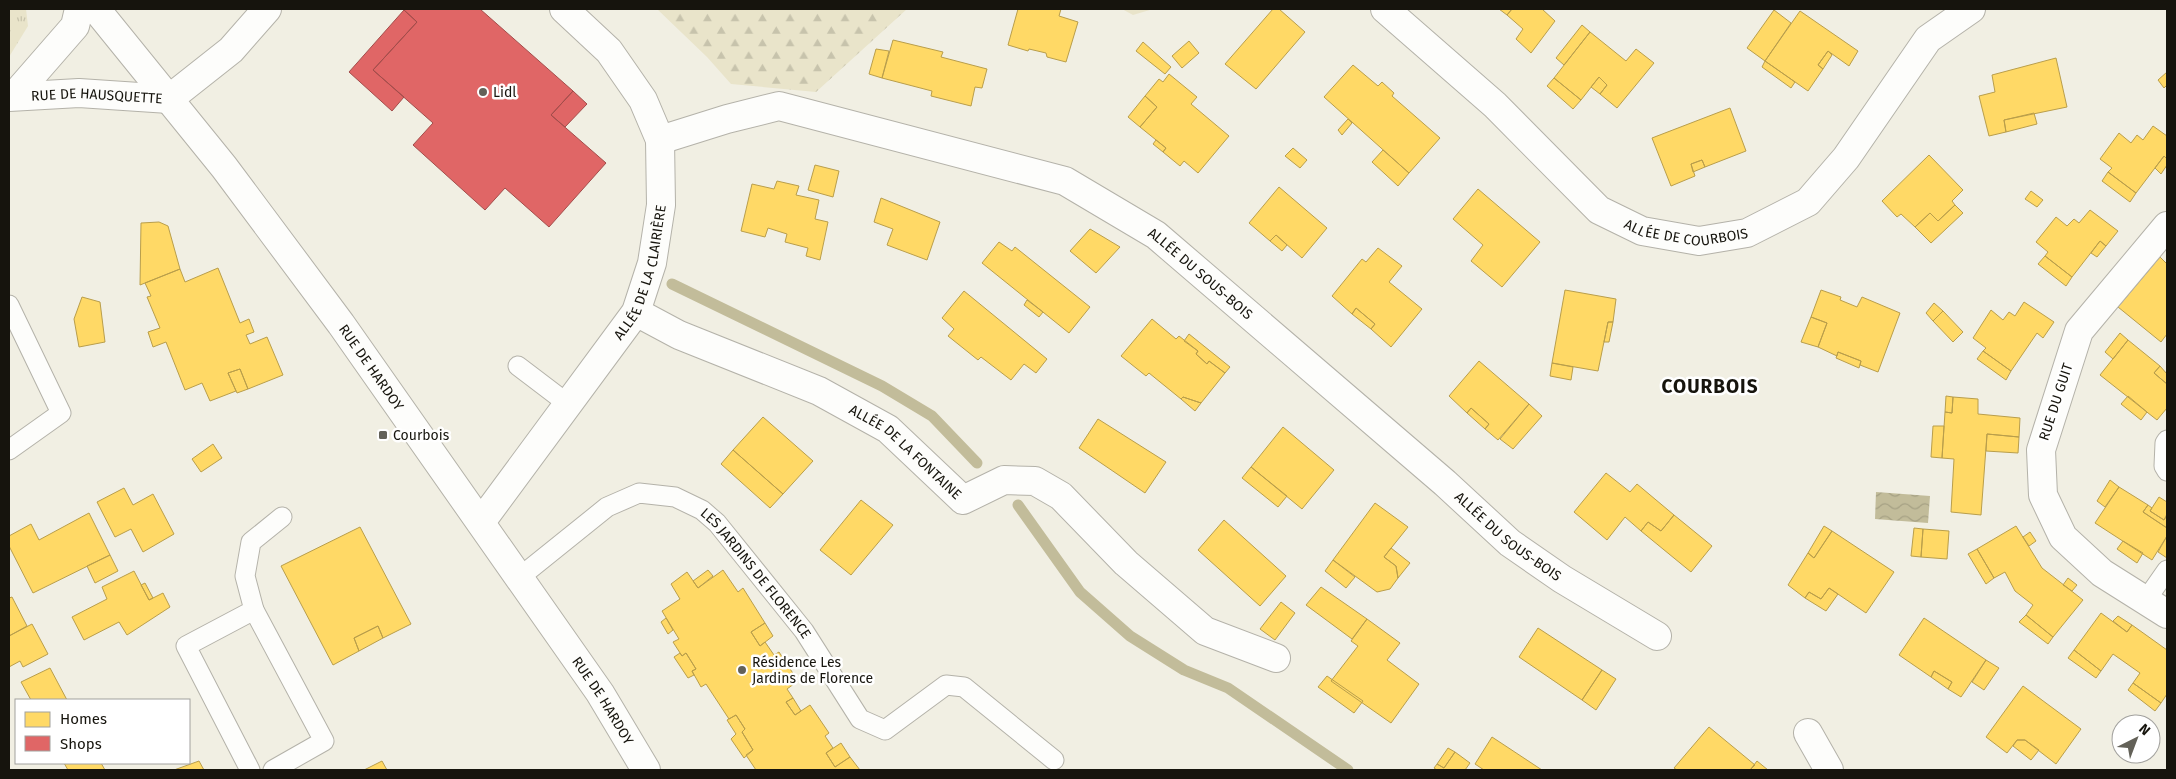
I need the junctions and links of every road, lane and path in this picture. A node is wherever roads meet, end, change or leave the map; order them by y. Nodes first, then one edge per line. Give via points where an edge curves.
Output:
1 (79, 9) edge
2 (96, 9) edge
3 (267, 9) edge
4 (564, 9) edge
5 (1385, 9) edge
6 (1971, 9) edge
7 (11, 96) edge
8 (169, 99) junction
9 (660, 140) junction
10 (2167, 226) edge
11 (9, 305) edge
12 (636, 312) junction
13 (518, 366) dead end
14 (572, 398) junction
15 (2167, 440) edge
16 (9, 450) edge
17 (2167, 471) edge
18 (282, 517) dead end
19 (480, 522) junction
20 (2167, 570) edge
21 (520, 577) junction
22 (2157, 607) edge
23 (254, 610) junction
24 (1657, 636) dead end
25 (1276, 658) dead end
26 (1808, 733) dead end
27 (1054, 760) dead end
28 (250, 770) edge
29 (273, 770) edge
30 (646, 770) edge
31 (1829, 770) edge

1 - 7 street via 75,26
2 - 8 street, RUE DE HARDOY
3 - 8 street, RUE DE HAUSQUETTE via 231,50
4 - 9 street, ALLÉE DE LA CLAIRIÈRE via 609,51 643,100
5 - 6 street, ALLÉE DE COURBOIS via 1495,104 1599,210 1642,232 1699,241 1747,233 1808,202 1846,158 1928,39
7 - 8 street, RUE DE HAUSQUETTE via 79,93
8 - 19 street, RUE DE HARDOY via 341,324
9 - 12 street, ALLÉE DE LA CLAIRIÈRE via 661,204 652,263
9 - 24 street, ALLÉE DU SOUS-BOIS via 779,106 1066,181 1156,235 1510,543
10 - 22 street, RUE DU GUIT via 2079,331 2041,450 2044,494 2063,537 2102,573
11 - 16 lane via 61,413
12 - 14 street, ALLÉE DE LA CLAIRIÈRE
12 - 25 street, ALLÉE DE LA FONTAINE via 679,335 819,391 888,429 963,500 1004,480 1035,481 1061,496 1126,563 1205,631
13 - 14 lane
14 - 19 street, ALLÉE DE LA CLAIRIÈRE
15 - 17 lane via 2164,466
18 - 23 lane via 251,542 245,576
19 - 21 street, RUE DE HARDOY
20 - 22 lane
21 - 27 lane, LES JARDINS DE FLORENCE via 607,507 639,493 674,497 702,510 717,523 804,631 860,719 884,730 946,684 964,687
21 - 30 street, RUE DE HARDOY via 600,692
23 - 28 lane via 186,646
23 - 29 lane via 324,741
26 - 31 street

